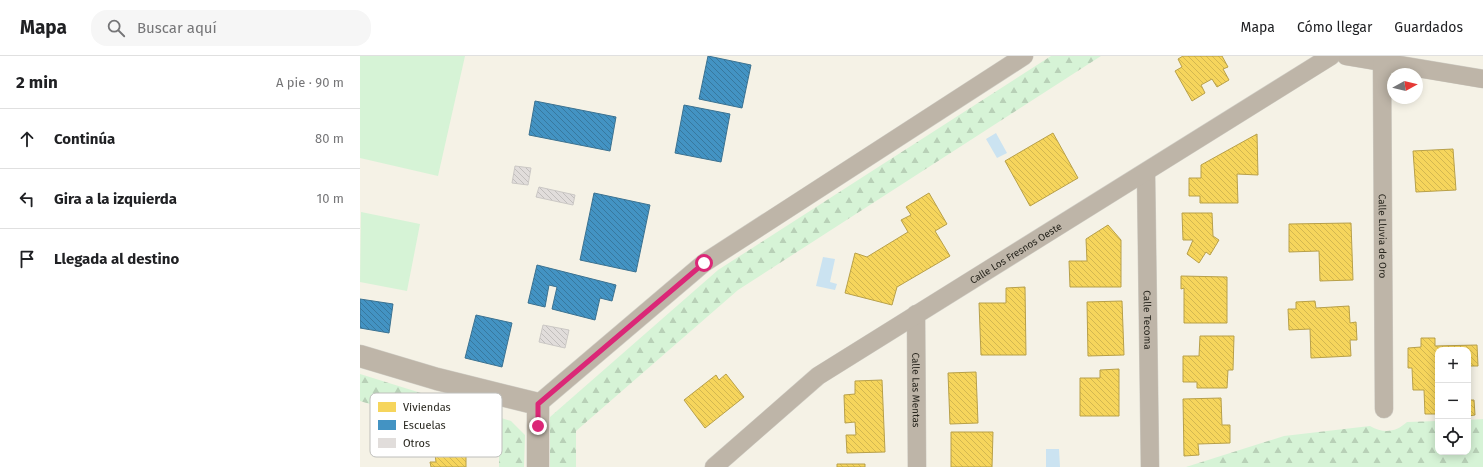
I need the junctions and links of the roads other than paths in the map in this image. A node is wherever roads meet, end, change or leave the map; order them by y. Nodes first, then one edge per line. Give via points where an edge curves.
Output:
1 (1024, 56) edge
2 (1331, 56) edge
3 (1346, 56) edge
4 (1382, 63) junction
5 (1483, 79) edge
6 (1146, 173) junction
7 (916, 314) junction
8 (360, 356) edge
9 (494, 393) edge
10 (502, 395) edge
11 (538, 404) junction
12 (1384, 409) dead end
13 (538, 467) edge
14 (714, 467) edge
15 (917, 467) edge
16 (1150, 467) edge

1 - 11 street via 704,263
2 - 6 street, Calle Los Fresnos Oeste
3 - 4 street
4 - 5 street
4 - 12 street, Calle Lluvia de Oro
6 - 7 street, Calle Los Fresnos Oeste
6 - 16 street, Calle Tecoma
7 - 14 street, Calle Los Fresnos Oeste via 818,376
7 - 15 street, Calle Las Mentas
8 - 9 street
10 - 11 street
11 - 13 street

